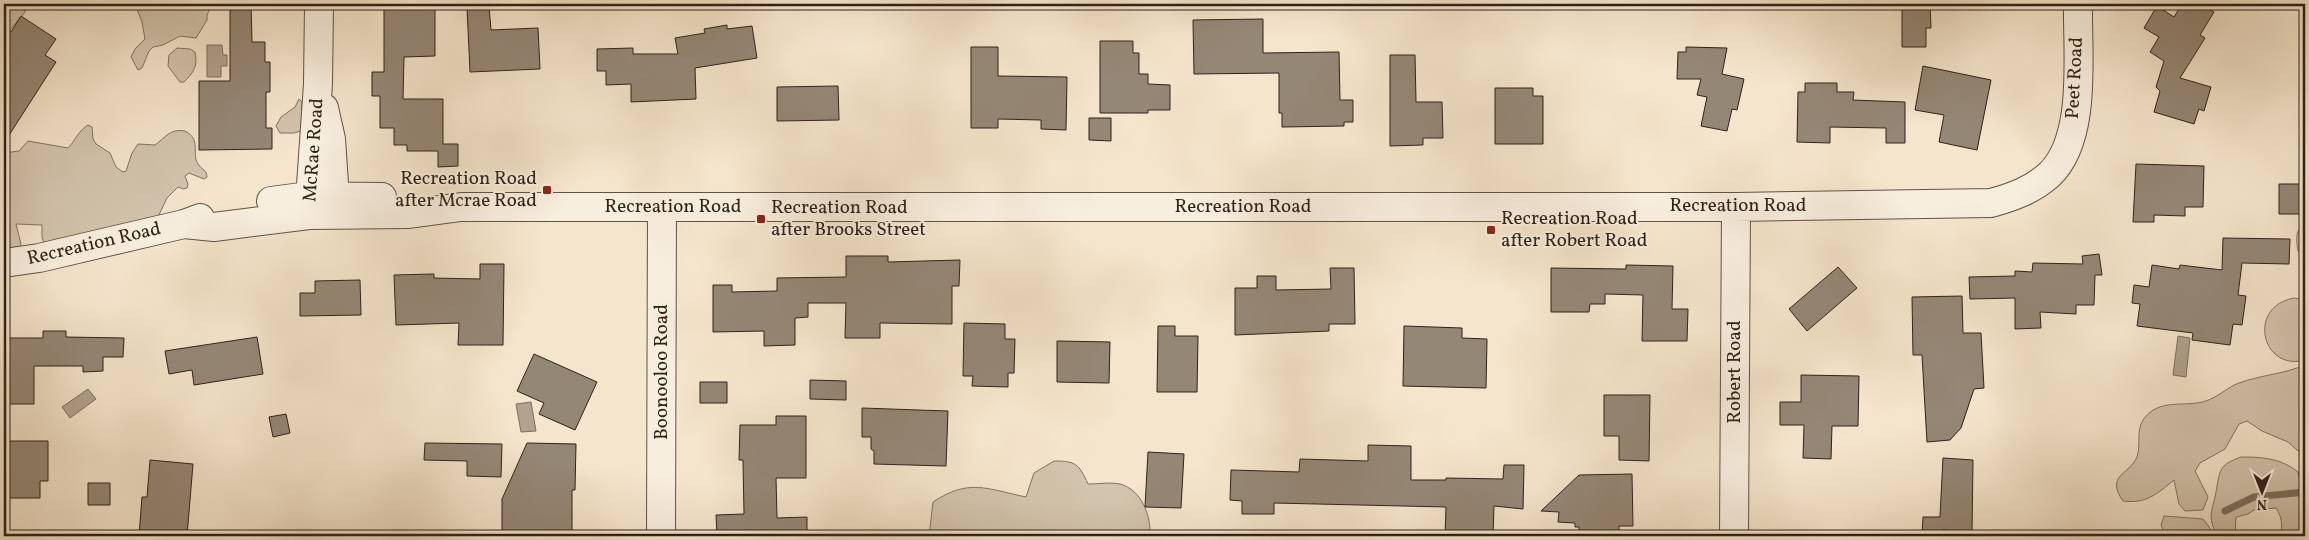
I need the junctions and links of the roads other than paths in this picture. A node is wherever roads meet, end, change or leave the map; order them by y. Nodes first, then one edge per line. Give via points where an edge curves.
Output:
1 (319, 4) edge
2 (2078, 4) edge
3 (2023, 193) joint
4 (322, 205) junction
5 (662, 207) junction
6 (1736, 207) junction
7 (4, 263) edge
8 (661, 536) edge
9 (1734, 536) edge

1 - 4 street, McRae Road
2 - 3 street, Peet Road via 2077,88 2072,136 2051,174
3 - 6 street, Recreation Road via 1991,203 1970,205
4 - 5 street, Recreation Road via 409,214 461,207
4 - 7 street, Recreation Road via 214,227 184,224 39,258
5 - 6 street, Recreation Road
5 - 8 street, Boonooloo Road
6 - 9 street, Robert Road

